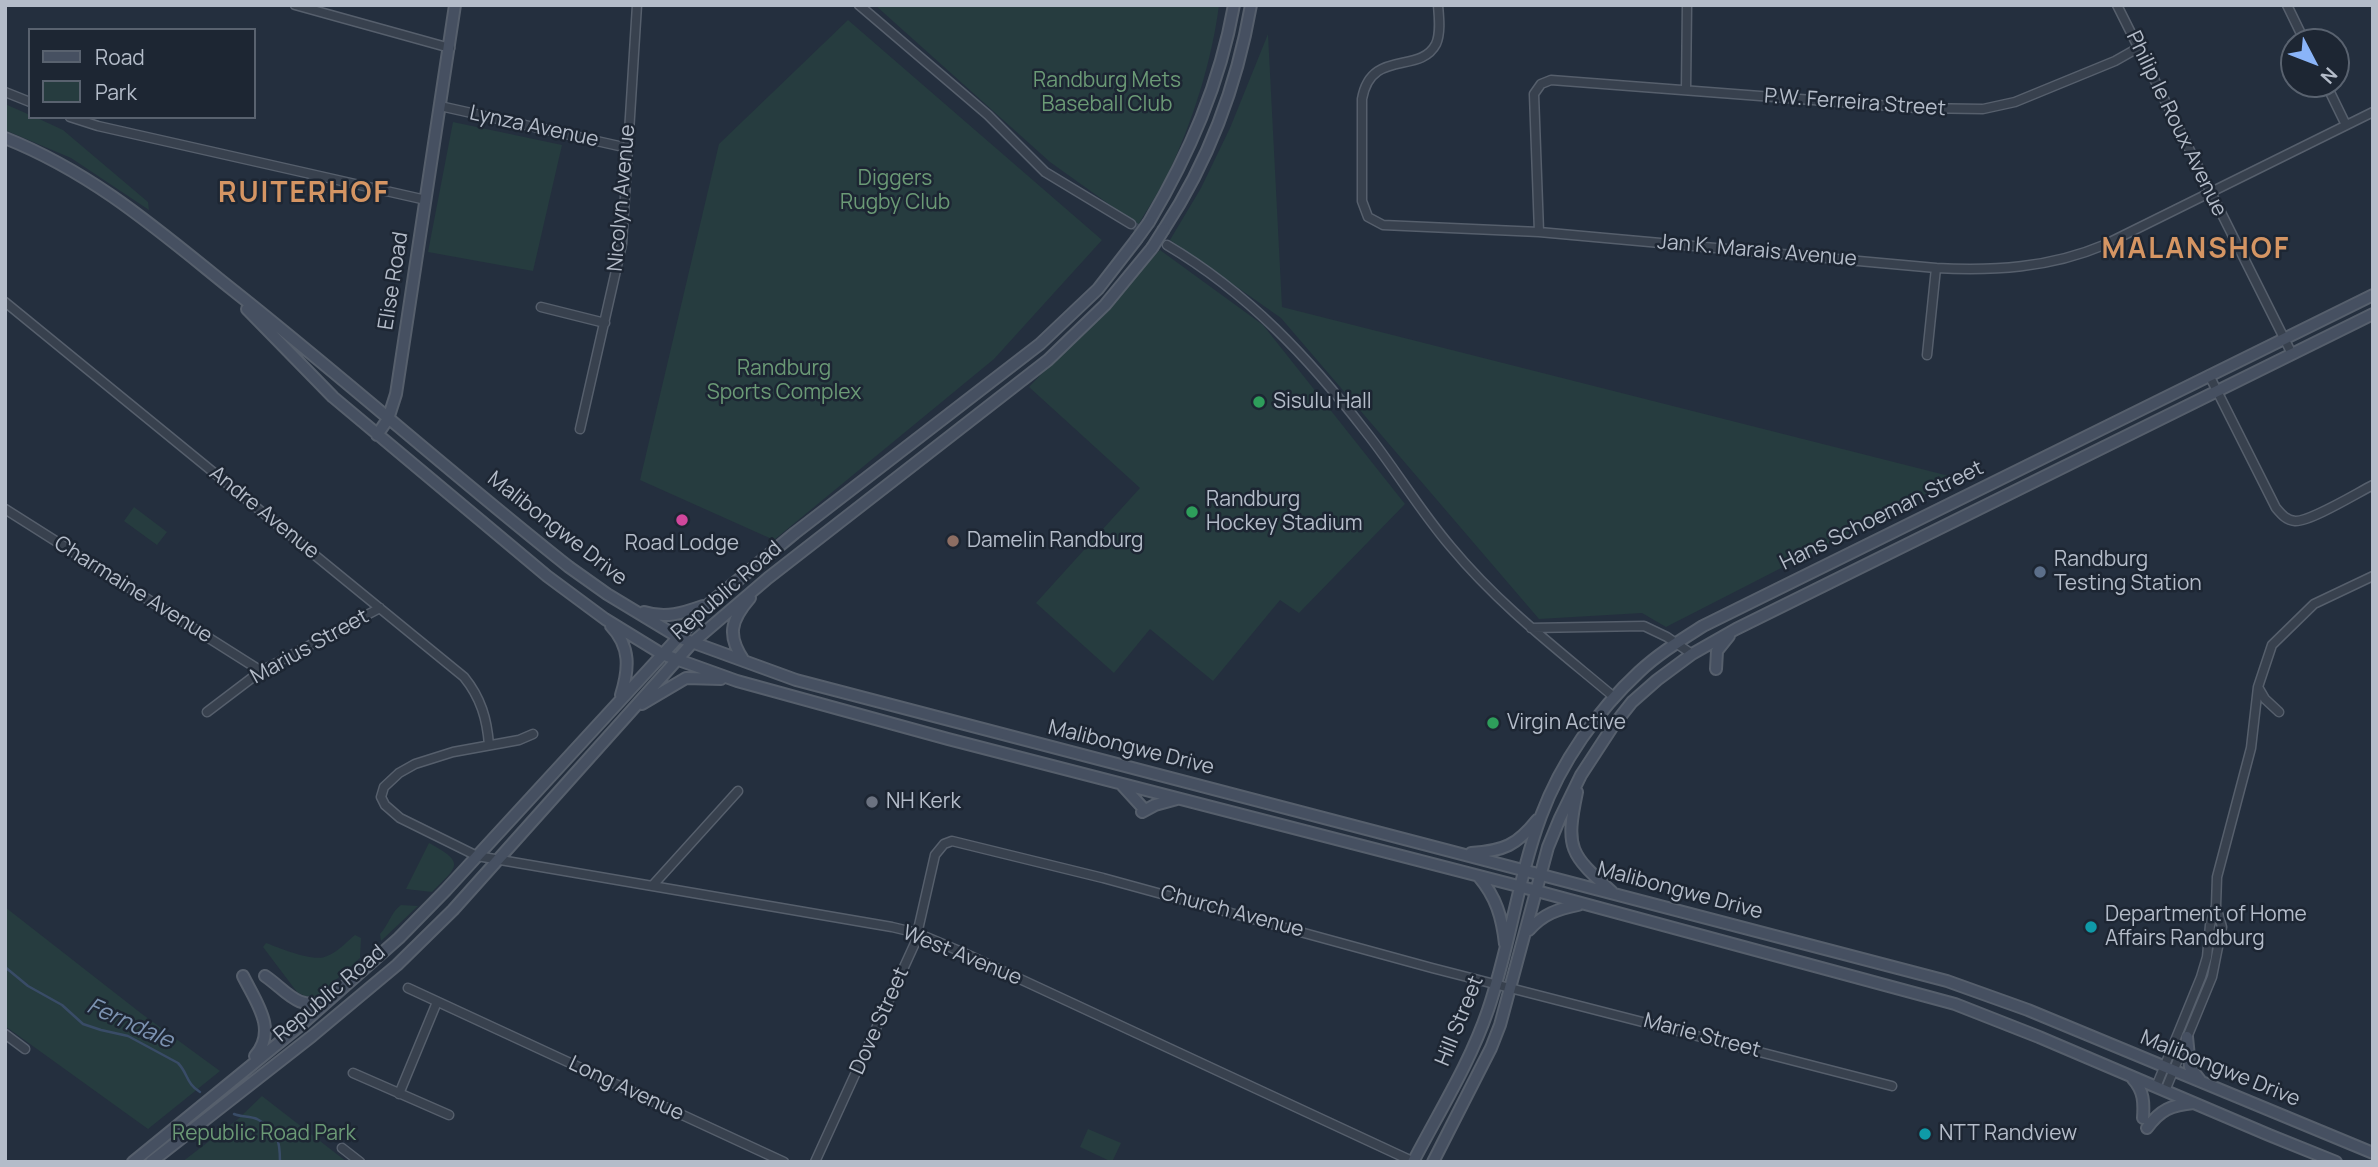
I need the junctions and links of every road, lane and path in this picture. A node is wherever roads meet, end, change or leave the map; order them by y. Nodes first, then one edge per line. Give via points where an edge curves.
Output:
1 (295, 5) edge
2 (455, 5) edge
3 (637, 5) edge
4 (859, 5) edge
5 (1234, 5) edge
6 (1251, 5) edge
7 (1438, 5) edge
8 (1687, 5) edge
9 (2117, 5) edge
10 (2287, 5) edge
11 (2298, 28) edge
12 (450, 48) junction
13 (2138, 48) junction
14 (1686, 90) junction
15 (5, 92) edge
16 (2333, 98) edge
17 (28, 101) edge
18 (440, 106) junction
19 (2373, 112) edge
20 (76, 119) edge
21 (2346, 125) junction
22 (5, 140) edge
23 (628, 148) junction
24 (2210, 191) junction
25 (426, 200) junction
26 (1131, 224) tunnel mouth
27 (1539, 232) junction
28 (1167, 245) tunnel mouth
29 (1936, 268) junction
30 (2373, 295) edge
31 (5, 302) edge
32 (541, 307) dead end
33 (2373, 314) edge
34 (605, 323) junction
35 (2284, 339) junction
36 (2292, 354) junction
37 (1927, 355) dead end
38 (2209, 375) junction
39 (2216, 391) junction
40 (388, 419) junction
41 (580, 429) dead end
42 (377, 435) junction
43 (2373, 485) edge
44 (5, 509) edge
45 (2373, 576) edge
46 (768, 578) junction
47 (709, 604) junction
48 (628, 607) junction
49 (380, 608) junction
50 (605, 619) junction
51 (1531, 628) junction
52 (1736, 629) junction
53 (678, 637) junction
54 (692, 643) junction
55 (1676, 643) junction
56 (662, 654) junction
57 (1692, 654) junction
58 (677, 659) junction
59 (745, 663) junction
60 (1716, 669) dead end
61 (261, 671) junction
62 (737, 681) junction
63 (2258, 687) junction
64 (1615, 697) junction
65 (620, 699) junction
66 (633, 709) junction
67 (207, 712) dead end
68 (2279, 712) dead end
69 (533, 734) dead end
70 (489, 745) junction
71 (1581, 775) junction
72 (1122, 785) junction
73 (738, 791) dead end
74 (1180, 798) junction
75 (1542, 814) junction
76 (951, 841) joint
77 (1461, 854) junction
78 (477, 856) junction
79 (498, 858) junction
80 (1526, 870) junction
81 (1541, 874) junction
82 (1479, 877) junction
83 (653, 885) junction
84 (1521, 887) junction
85 (1537, 892) junction
86 (1613, 893) junction
87 (1581, 904) junction
88 (2216, 906) junction
89 (917, 933) junction
90 (1526, 934) junction
91 (1506, 950) junction
92 (243, 976) dead end
93 (265, 976) dead end
94 (1497, 983) junction
95 (1512, 987) junction
96 (408, 988) dead end
97 (329, 1000) junction
98 (437, 1002) junction
99 (5, 1034) edge
100 (2187, 1037) junction
101 (25, 1049) dead end
102 (2168, 1069) junction
103 (353, 1073) dead end
104 (2129, 1075) junction
105 (235, 1080) junction
106 (2201, 1082) junction
107 (1892, 1086) dead end
108 (2160, 1089) junction
109 (399, 1094) junction
110 (2196, 1103) junction
111 (449, 1115) dead end
112 (342, 1148) dead end
113 (2373, 1153) edge
114 (133, 1162) edge
115 (151, 1162) edge
116 (360, 1162) edge
117 (784, 1162) edge
118 (815, 1162) edge
119 (1414, 1162) edge
120 (1433, 1162) edge
121 (2336, 1162) edge

1 - 12 street
2 - 12 main road, Elise Road
3 - 23 street, Nicolyn Avenue
4 - 26 street via 988,114 1045,172
5 - 47 main road, Republic Road, bridge via 1197,132 1149,222 1098,289 1040,344
6 - 46 main road, Republic Road, bridge via 1222,114 1193,181 1152,248 1105,305 1048,360
7 - 27 street, Jan K. Marais Avenue via 1439,31 1432,49 1379,70 1364,86 1363,209 1383,225
8 - 14 street
9 - 13 street, Philip le Roux Avenue
10 - 11 street
12 - 18 main road, Elise Road
13 - 14 street, P.W. Ferreira Street via 2015,102 1983,109
13 - 24 street, Philip le Roux Avenue
14 - 27 street, P.W. Ferreira Street via 1559,79 1541,84 1534,94
15 - 17 street
16 - 21 street
18 - 23 street, Lynza Avenue
18 - 25 main road, Elise Road
19 - 21 street, Jan K. Marais Avenue
20 - 25 street
21 - 24 street, Jan K. Marais Avenue
22 - 40 main road, Malibongwe Drive via 74,170 128,206
22 - 42 main road, Malibongwe Drive via 72,175 166,242 246,307 333,397
23 - 34 street, Nicolyn Avenue via 622,244
24 - 29 street, Jan K. Marais Avenue via 2081,255 2000,269
24 - 35 street, Philip le Roux Avenue
25 - 40 main road, Elise Road via 396,394
27 - 29 street, Jan K. Marais Avenue
28 - 51 street via 1236,292 1292,344 1366,432 1450,547 1487,589
29 - 37 street
30 - 35 main road, Hans Schoeman Street
31 - 49 street, Andre Avenue
32 - 34 street
33 - 36 main road, Hans Schoeman Street
34 - 41 street, Nicolyn Avenue
35 - 36 street, Philip le Roux Avenue
35 - 38 main road, Hans Schoeman Street
36 - 39 main road, Hans Schoeman Street
38 - 39 street
38 - 55 main road, Hans Schoeman Street
39 - 43 street via 2283,517 2304,520
39 - 52 main road, Hans Schoeman Street
40 - 42 main road, Elise Road
40 - 48 main road, Malibongwe Drive via 569,567
42 - 50 main road, Malibongwe Drive
44 - 61 street, Charmaine Avenue
45 - 63 street via 2314,604 2273,645
46 - 54 main road, Republic Road
46 - 59 main road via 734,623 734,645
47 - 48 main road via 663,616
47 - 53 main road, Republic Road
48 - 53 main road, Malibongwe Drive
49 - 61 street, Marius Street
49 - 70 street, Andre Avenue via 464,677 483,709
50 - 56 main road, Malibongwe Drive
50 - 65 main road via 626,650 626,679
51 - 55 street via 1643,626
51 - 64 street
52 - 57 main road, Hans Schoeman Street
52 - 60 main road via 1717,651
53 - 54 main road, Malibongwe Drive
53 - 56 main road, Republic Road
54 - 58 main road, Republic Road
54 - 59 main road, Malibongwe Drive
55 - 57 street
55 - 64 main road, Hans Schoeman Street via 1639,671
56 - 58 main road, Malibongwe Drive
56 - 65 main road, Republic Road
57 - 71 main road, Hans Schoeman Street via 1632,702
58 - 62 main road, Malibongwe Drive
58 - 66 main road, Republic Road
59 - 77 main road, Malibongwe Drive via 845,694
61 - 67 street, Marius Street
62 - 66 main road via 686,678
62 - 72 main road, Malibongwe Drive
63 - 68 street
63 - 88 street via 2251,748 2217,877
64 - 75 main road, Hans Schoeman Street via 1574,751
65 - 78 main road, Republic Road
66 - 79 main road, Republic Road
69 - 70 street
70 - 78 street via 415,764 390,781 381,797 391,812
71 - 81 main road, Hans Schoeman Street via 1548,847
71 - 86 main road via 1570,827 1573,846 1581,863
72 - 74 main road, Malibongwe Drive
72 - 74 main road via 1143,810
73 - 83 street
74 - 82 main road, Malibongwe Drive
75 - 77 main road via 1518,842 1501,850
75 - 80 main road, Hans Schoeman Street
76 - 89 street, Dove Street via 939,849 932,866
76 - 94 street, Church Avenue
77 - 80 main road, Malibongwe Drive
78 - 79 street, West Avenue
78 - 97 main road, Republic Road via 399,938
79 - 83 street, West Avenue
79 - 115 main road, Republic Road via 397,965
80 - 81 main road, Malibongwe Drive
80 - 84 main road, Hans Schoeman Street
81 - 85 main road, Hans Schoeman Street
81 - 86 main road, Malibongwe Drive
82 - 84 main road, Malibongwe Drive
82 - 91 main road via 1498,907
83 - 89 street, West Avenue
84 - 85 main road, Malibongwe Drive
84 - 91 main road, Hill Street
85 - 87 main road, Malibongwe Drive
85 - 90 main road, Hill Street
86 - 102 main road, Malibongwe Drive via 1959,985
87 - 90 main road via 1548,913
87 - 104 main road, Malibongwe Drive via 1955,1004
88 - 100 street via 2222,927 2219,951
88 - 102 street via 2201,977
89 - 118 street, Dove Street
89 - 119 street, West Avenue
90 - 95 main road, Hill Street
91 - 94 main road, Hill Street
92 - 105 main road via 264,1019 266,1038
93 - 97 main road via 298,1002
94 - 95 street, Church Avenue
94 - 119 main road, Hill Street via 1475,1043
95 - 107 street, Marie Street
95 - 120 main road, Hill Street via 1491,1048
96 - 98 street, Long Avenue
97 - 105 main road, Republic Road
98 - 109 street
98 - 117 street, Long Avenue
99 - 101 street
100 - 102 street
100 - 106 main road via 2190,1067
102 - 106 main road, Malibongwe Drive
102 - 108 street
103 - 109 street
104 - 108 main road, Malibongwe Drive
104 - 110 main road via 2142,1093 2145,1123 2171,1106
105 - 114 main road, Republic Road
106 - 113 main road, Malibongwe Drive
108 - 110 main road, Malibongwe Drive
109 - 111 street
110 - 121 main road, Malibongwe Drive
112 - 116 street

